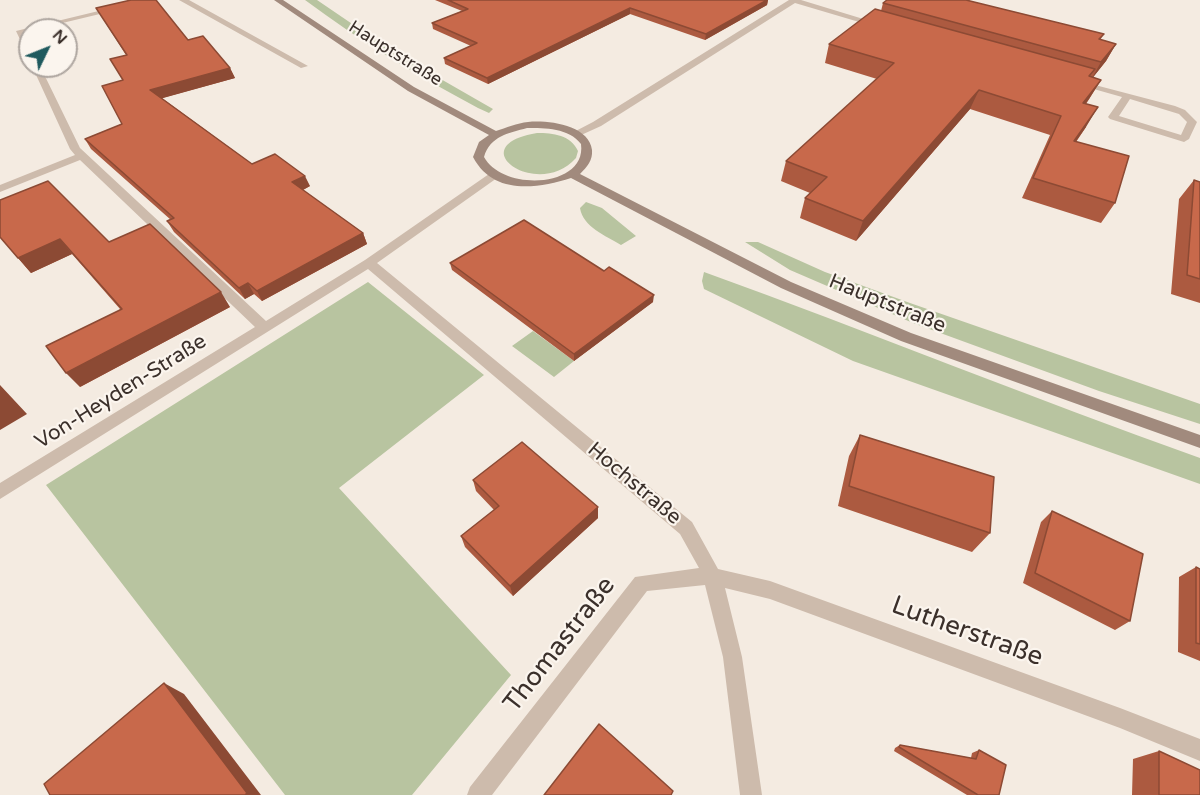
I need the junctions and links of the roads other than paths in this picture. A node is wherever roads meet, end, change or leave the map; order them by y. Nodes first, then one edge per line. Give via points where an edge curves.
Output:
1 (154, 0) edge
2 (183, 0) edge
3 (278, 0) edge
4 (794, 0) edge
5 (74, 18) edge
6 (886, 27) edge
7 (304, 66) dead end
8 (42, 78) edge
9 (1071, 80) edge
10 (1128, 96) junction
11 (495, 134) junction
12 (575, 134) junction
13 (81, 156) junction
14 (572, 174) junction
15 (494, 176) junction
16 (0, 189) edge
17 (369, 263) junction
18 (265, 328) junction
19 (1200, 441) edge
20 (0, 492) edge
21 (711, 576) junction
22 (1200, 750) edge
23 (478, 795) edge
24 (750, 795) edge

1 - 5 street
2 - 7 street
3 - 11 main road, Hauptstraße via 383,70
4 - 6 street
4 - 12 street
8 - 13 street
9 - 10 street
10 - 10 street via 1172,108 1190,118 1192,122 1184,139 1113,117
11 - 12 main road via 510,128 545,125
11 - 15 main road via 479,150 478,160
12 - 14 main road via 588,149 582,166
13 - 16 street
13 - 18 street
14 - 15 main road via 542,184 507,182
14 - 19 main road, Hauptstraße via 786,285 895,332
15 - 17 street, Von-Heyden-Straße
17 - 18 street, Von-Heyden-Straße
17 - 21 street, Hochstraße via 686,528
18 - 20 street, Von-Heyden-Straße
21 - 22 street, Lutherstraße via 771,590
21 - 23 street, Thomastraße via 642,583
21 - 24 street, Hochstraße via 740,698

